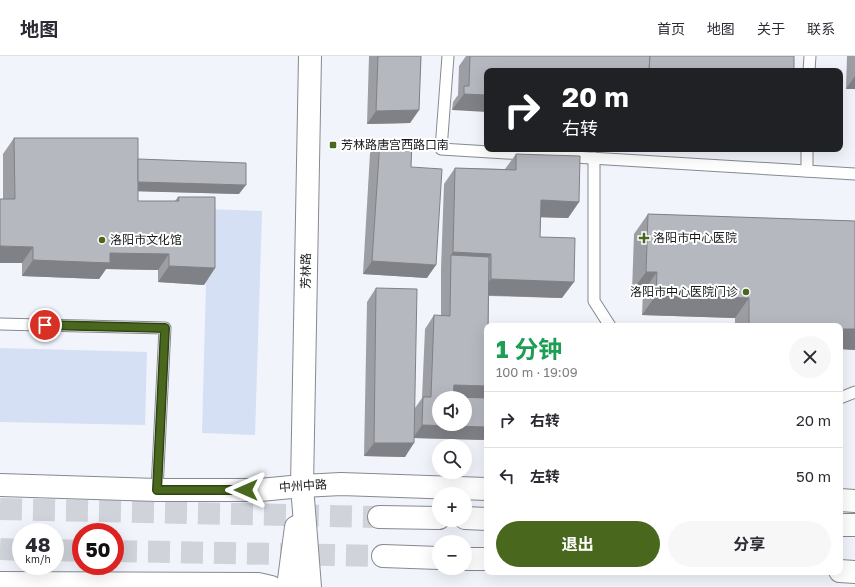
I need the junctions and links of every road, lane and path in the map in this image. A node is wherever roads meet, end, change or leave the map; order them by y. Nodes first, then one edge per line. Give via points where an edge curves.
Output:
1 (310, 56) edge
2 (448, 56) edge
3 (810, 56) edge
4 (809, 68) edge
5 (484, 152) edge
6 (492, 152) edge
7 (808, 152) edge
8 (594, 158) junction
9 (807, 171) junction
10 (855, 174) edge
11 (608, 323) edge
12 (0, 324) edge
13 (855, 392) edge
14 (843, 397) edge
15 (0, 485) edge
16 (302, 486) junction
17 (484, 489) edge
18 (157, 490) junction
19 (843, 500) edge
20 (855, 500) edge
21 (379, 517) tunnel mouth
22 (432, 518) edge
23 (472, 518) edge
24 (484, 519) edge
25 (843, 525) edge
26 (855, 526) edge
27 (384, 556) tunnel mouth
28 (432, 558) edge
29 (472, 559) edge
30 (484, 559) edge
31 (843, 571) edge
32 (855, 572) edge
33 (0, 583) edge
34 (270, 587) edge
35 (288, 587) edge
36 (310, 587) edge

1 - 16 main road, 芳林路
2 - 5 lane via 441,149
3 - 4 lane
6 - 8 lane
7 - 9 lane
8 - 9 lane
8 - 11 lane via 594,301
9 - 10 lane
12 - 18 lane via 165,328
13 - 14 lane
15 - 18 main road, 中州中路
16 - 17 main road, 中州中路 via 341,484
16 - 18 main road, 中州中路 via 260,490
16 - 35 main road, 芳林路
16 - 36 main road, 芳林路
19 - 20 main road
21 - 22 main road
23 - 24 main road
25 - 26 main road
27 - 28 main road
29 - 30 main road
31 - 32 main road
33 - 34 main road via 258,584

